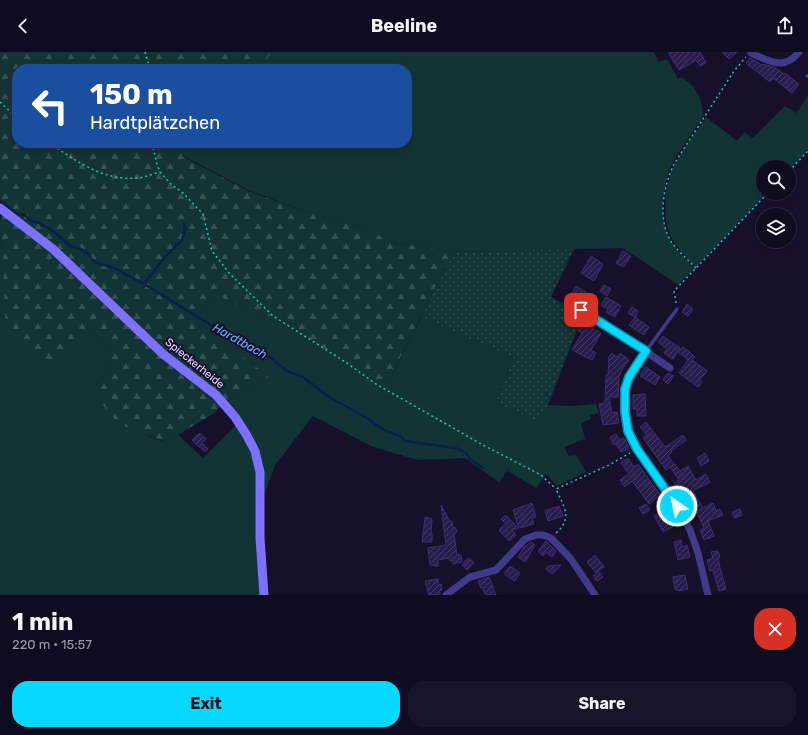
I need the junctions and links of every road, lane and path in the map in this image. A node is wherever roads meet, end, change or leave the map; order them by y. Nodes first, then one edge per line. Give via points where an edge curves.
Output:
1 (145, 52) edge
2 (799, 52) edge
3 (751, 53) joint
4 (149, 64) edge
5 (0, 102) edge
6 (12, 113) edge
7 (57, 148) edge
8 (153, 148) edge
9 (808, 151) edge
10 (796, 164) edge
11 (160, 172) junction
12 (761, 200) edge
13 (0, 208) edge
14 (696, 268) junction
15 (677, 309) joint
16 (581, 310) dead end
17 (646, 351) junction
18 (670, 368) dead end
19 (637, 449) junction
20 (556, 489) junction
21 (551, 538) junction
22 (264, 595) edge
23 (446, 595) edge
24 (595, 595) edge
25 (708, 595) edge

1 - 4 path
2 - 3 street via 790,62 782,64
3 - 14 path via 734,71 668,175 664,206 667,232 678,250
5 - 6 path
7 - 11 path via 80,163 113,177 138,178
8 - 11 path
9 - 10 path
11 - 20 path via 203,214 212,251 230,274 273,316 376,384 541,475
12 - 14 path
13 - 22 main road, Spieckerheide via 53,249 163,354 216,395 235,417 255,451 260,472 260,538
14 - 15 path via 674,291
15 - 17 lane
16 - 17 street
17 - 18 street
17 - 19 street via 629,377 625,389 628,431
19 - 20 path
19 - 25 street via 672,498 690,530
20 - 21 path via 567,518
21 - 23 street via 536,535 525,539 496,570 470,577
21 - 24 street via 571,558

